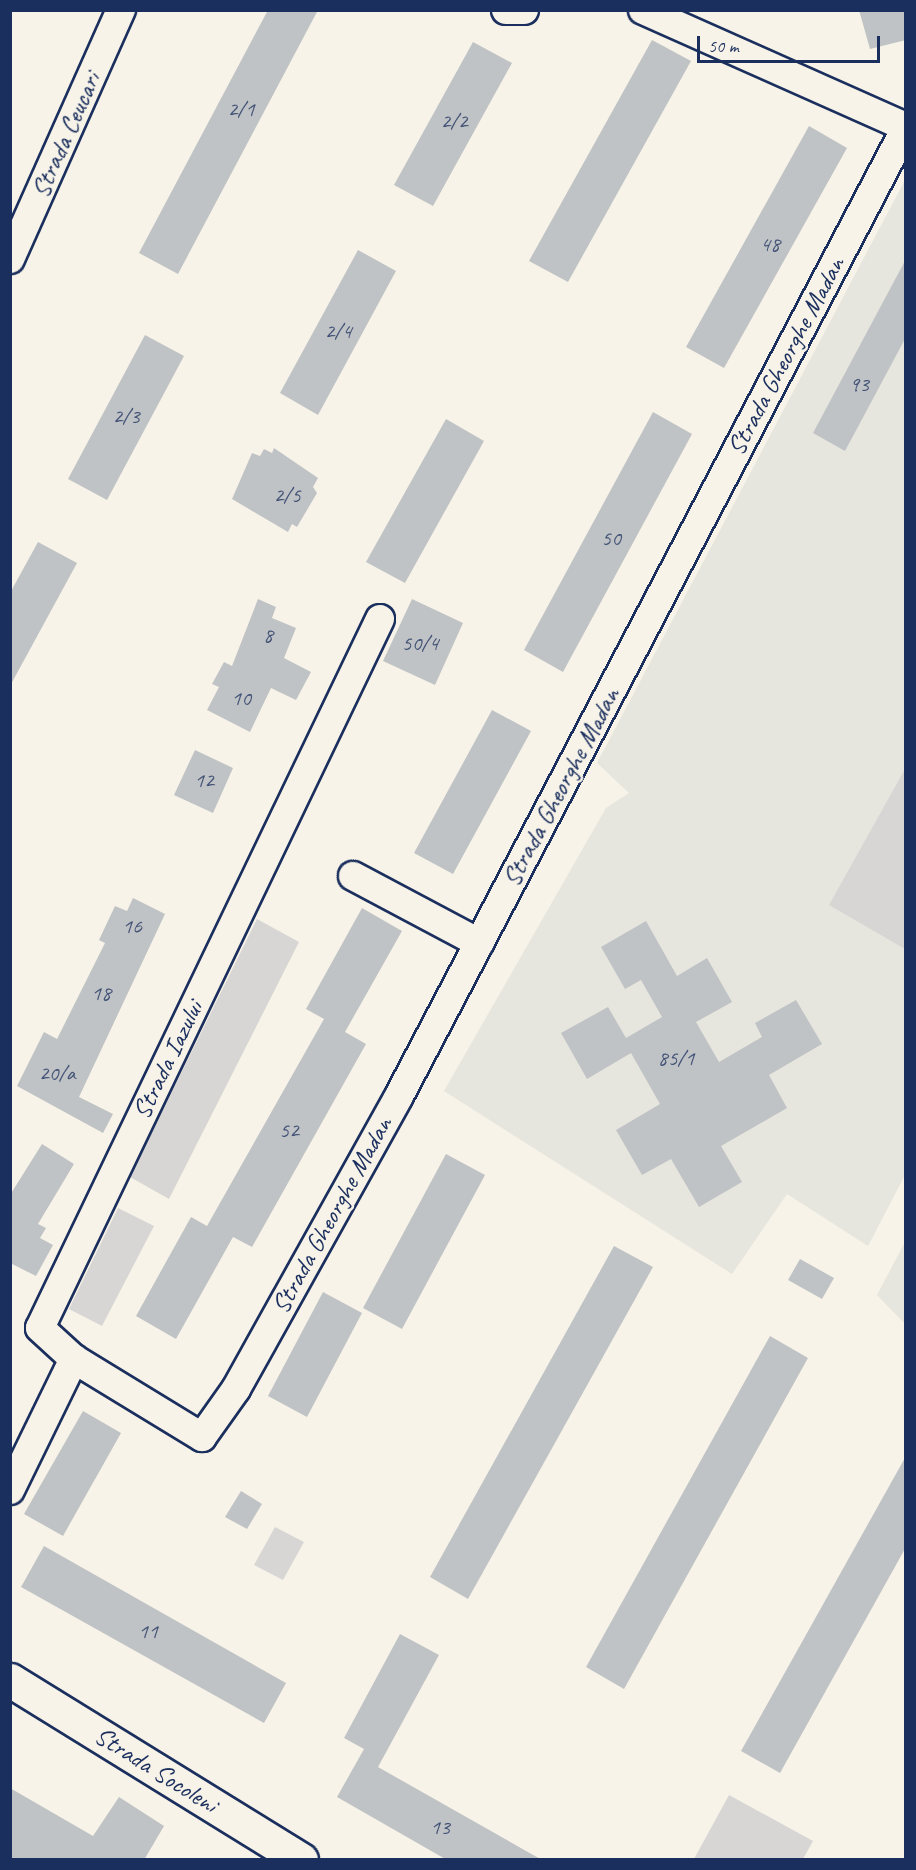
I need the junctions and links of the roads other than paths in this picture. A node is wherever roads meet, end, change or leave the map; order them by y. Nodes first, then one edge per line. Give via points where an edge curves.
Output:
1 (121, 10) edge
2 (506, 10) edge
3 (524, 10) edge
4 (643, 10) edge
5 (906, 128) edge
6 (10, 258) edge
7 (380, 619) dead end
8 (353, 876) dead end
9 (479, 942) junction
10 (74, 1359) junction
11 (10, 1490) edge
12 (10, 1680) edge
13 (302, 1860) edge

1 - 6 street, Strada Ceucari
2 - 3 street
4 - 5 street
5 - 9 street, Strada Gheorghe Madan
7 - 10 street, Strada Iazului via 40,1328
8 - 9 street
9 - 10 street, Strada Gheorghe Madan via 242,1378 202,1437
10 - 11 street
12 - 13 main road, Strada Socoleni

